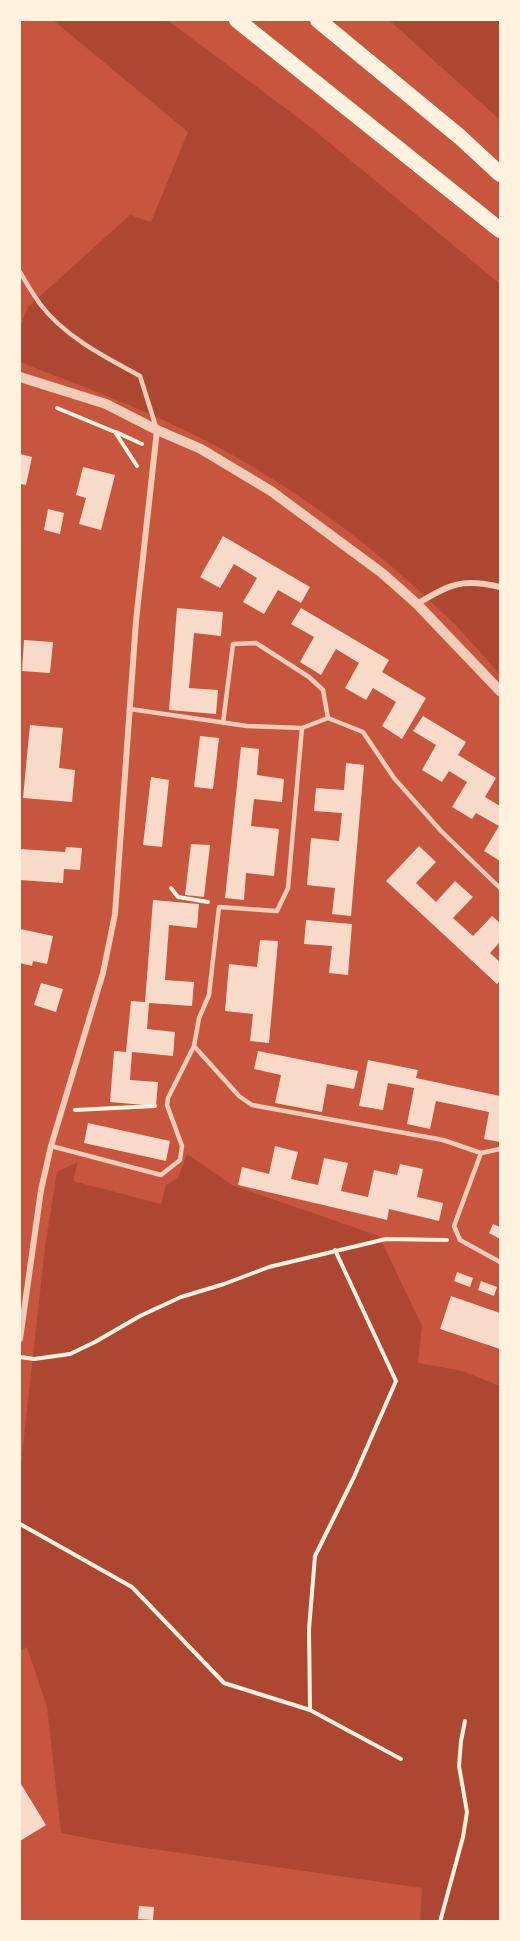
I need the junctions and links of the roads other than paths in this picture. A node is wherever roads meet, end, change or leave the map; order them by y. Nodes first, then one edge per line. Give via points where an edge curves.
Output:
1 (237, 20) edge
2 (318, 20) edge
3 (501, 174) edge
4 (501, 230) edge
5 (20, 272) edge
6 (20, 377) edge
7 (157, 430) junction
8 (501, 587) edge
9 (417, 604) junction
10 (501, 691) edge
11 (130, 709) junction
12 (328, 718) junction
13 (223, 723) junction
14 (302, 728) junction
15 (501, 888) edge
16 (194, 1046) junction
17 (51, 1146) junction
18 (501, 1149) edge
19 (481, 1153) junction
20 (501, 1262) edge
21 (20, 1339) edge

1 - 4 highway
2 - 3 highway
5 - 7 lane via 58,323 140,376
6 - 7 street via 106,404
7 - 9 street via 201,449 271,491 382,573
7 - 11 street
8 - 9 street via 478,582 453,585
9 - 10 street
11 - 13 lane
11 - 17 street via 115,914 103,973
12 - 13 lane via 323,690 256,643 232,645
12 - 14 lane
12 - 15 lane via 363,732 394,778 441,831
13 - 14 lane
14 - 16 lane via 288,888 277,911 219,907 209,995 199,1018
16 - 17 lane via 167,1106 182,1146 180,1160 161,1175
16 - 19 lane via 252,1105 443,1140
17 - 21 street
18 - 19 lane
19 - 20 lane via 454,1226 460,1240

